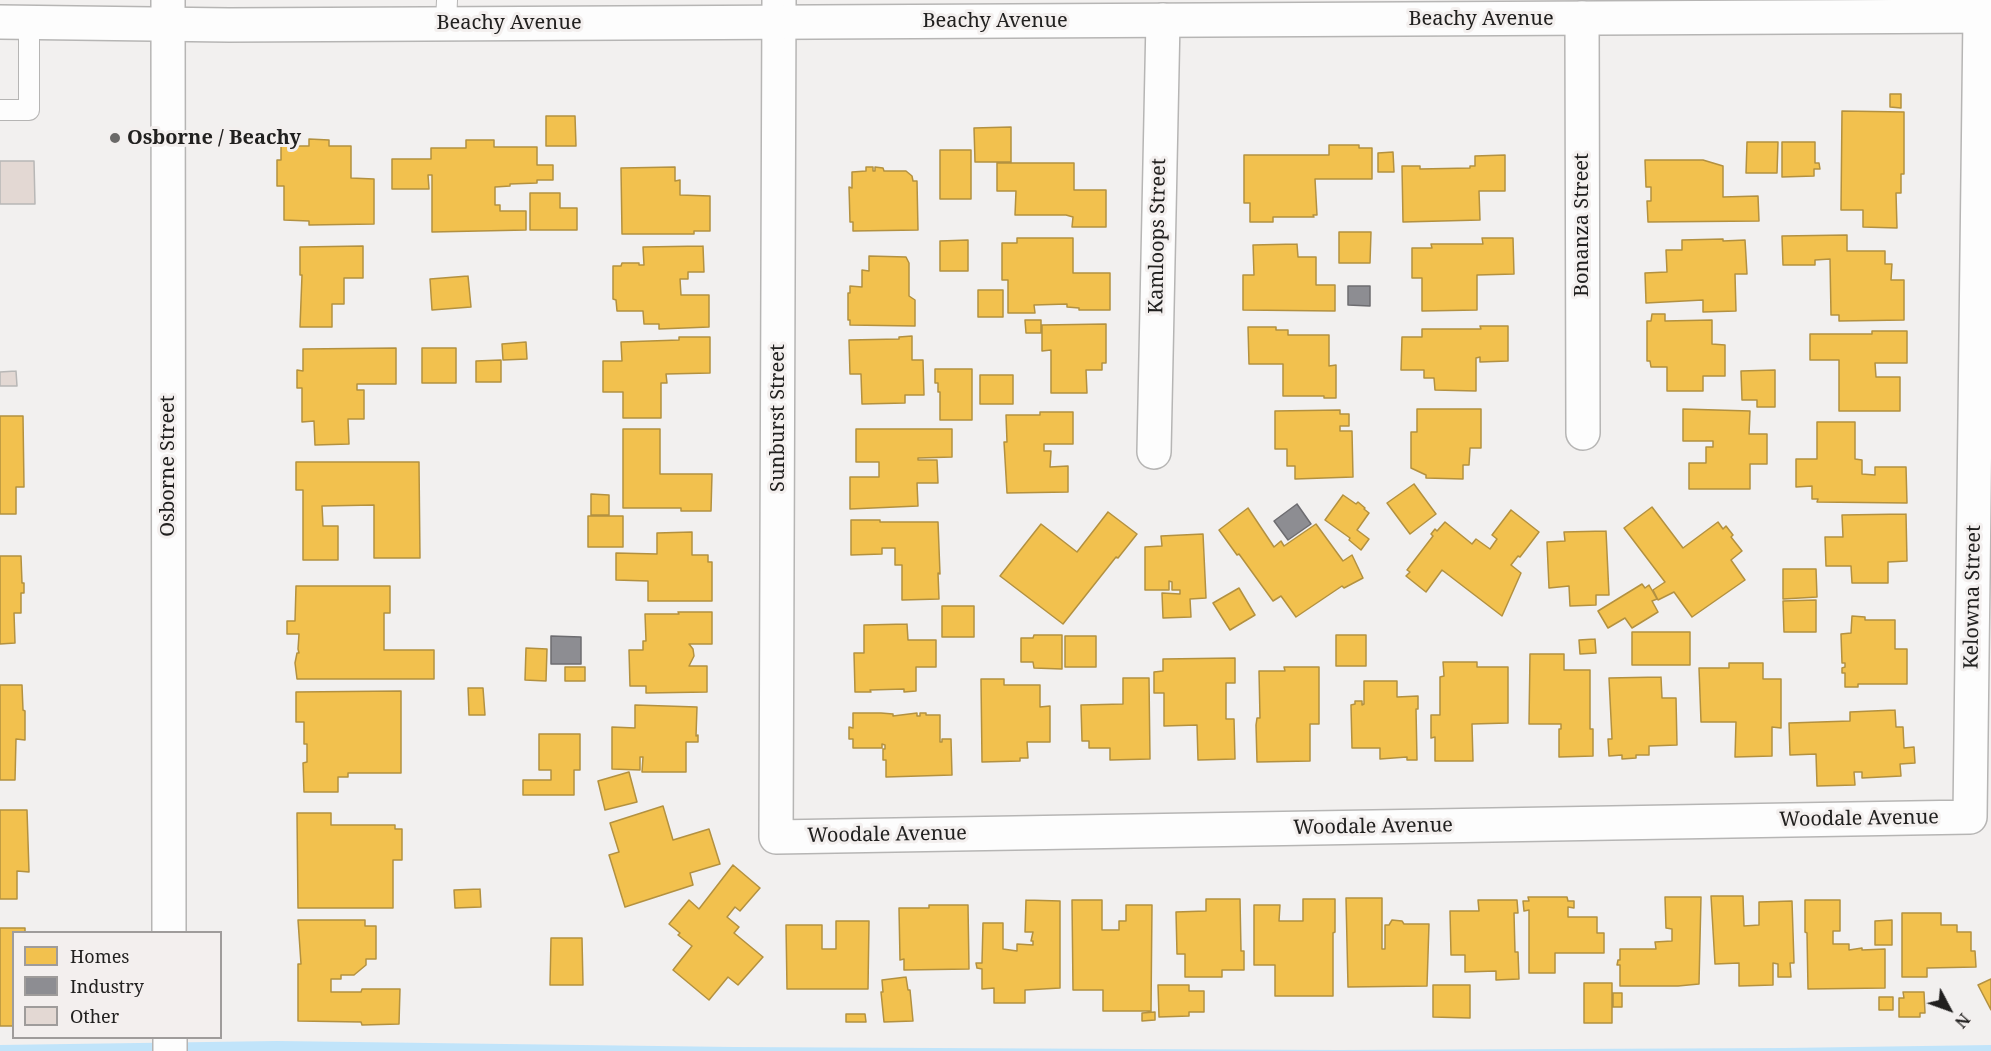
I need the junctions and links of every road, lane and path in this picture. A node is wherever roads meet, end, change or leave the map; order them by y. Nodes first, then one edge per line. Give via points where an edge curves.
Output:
1 (780, 11) edge
2 (168, 12) edge
3 (446, 12) edge
4 (1986, 16) edge
5 (1582, 18) junction
6 (1163, 20) junction
7 (15, 22) edge
8 (0, 110) edge
9 (1583, 433) dead end
10 (1154, 452) dead end
11 (1970, 817) joint
12 (776, 837) joint
13 (170, 931) edge

1 - 3 street, Beachy Avenue
1 - 6 street, Beachy Avenue
1 - 12 street, Sunburst Street
2 - 3 street, Beachy Avenue
2 - 7 street, Beachy Avenue
2 - 13 street, Osborne Street
4 - 5 street, Beachy Avenue
4 - 11 street, Kelowna Street
5 - 6 street, Beachy Avenue
5 - 9 street, Bonanza Street
6 - 10 street, Kamloops Street
7 - 8 lane via 28,110
11 - 12 street, Woodale Avenue

